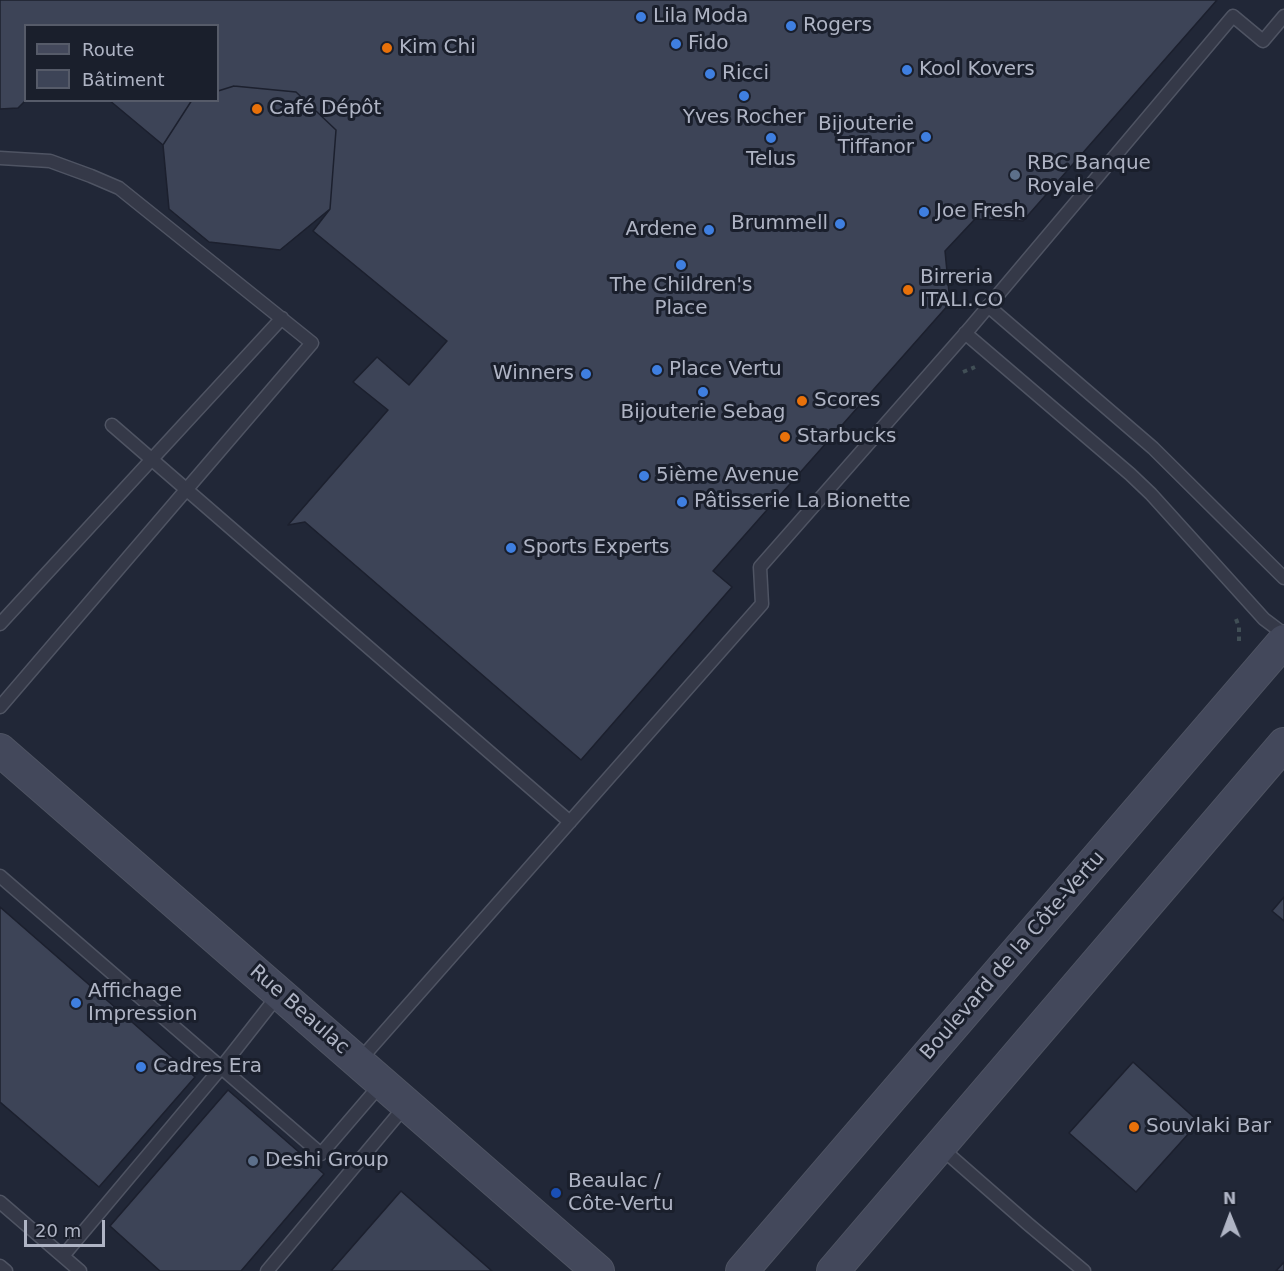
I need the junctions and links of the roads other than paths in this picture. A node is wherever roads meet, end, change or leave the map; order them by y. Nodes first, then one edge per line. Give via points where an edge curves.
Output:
1 (1284, 16) edge
2 (0, 158) edge
3 (988, 306) junction
4 (282, 318) junction
5 (966, 333) junction
6 (112, 425) dead end
7 (152, 459) junction
8 (186, 490) junction
9 (1284, 578) edge
10 (0, 624) edge
11 (1284, 634) edge
12 (1284, 641) edge
13 (0, 707) edge
14 (1284, 744) edge
15 (0, 750) edge
16 (570, 822) junction
17 (0, 876) edge
18 (279, 993) junction
19 (358, 1062) junction
20 (221, 1068) junction
21 (382, 1083) junction
22 (406, 1104) junction
23 (939, 1146) junction
24 (0, 1202) edge
25 (63, 1256) junction
26 (0, 1266) edge
27 (596, 1270) edge
28 (6, 1271) edge
29 (80, 1271) edge
30 (267, 1271) edge
31 (742, 1271) edge
32 (832, 1271) edge
33 (1084, 1271) edge

1 - 3 lane via 1263,41 1233,16
2 - 4 lane via 50,161 119,188
3 - 5 lane
3 - 9 lane via 1153,448
4 - 7 lane
4 - 8 lane via 312,343
5 - 11 lane via 1130,474 1264,619
5 - 16 lane via 760,567 762,604
6 - 7 lane
7 - 8 lane
7 - 10 lane
8 - 13 lane
8 - 16 lane
12 - 31 main road, Boulevard de la Côte-Vertu
14 - 23 main road
15 - 18 main road, Rue Beaulac
16 - 19 lane
17 - 20 lane
18 - 19 main road, Rue Beaulac
18 - 20 lane
19 - 21 main road, Rue Beaulac
20 - 21 lane via 321,1154
20 - 25 lane
21 - 22 main road, Rue Beaulac
22 - 27 main road, Rue Beaulac
22 - 30 lane
23 - 32 main road
23 - 33 lane
24 - 25 lane
25 - 29 lane
26 - 28 lane

